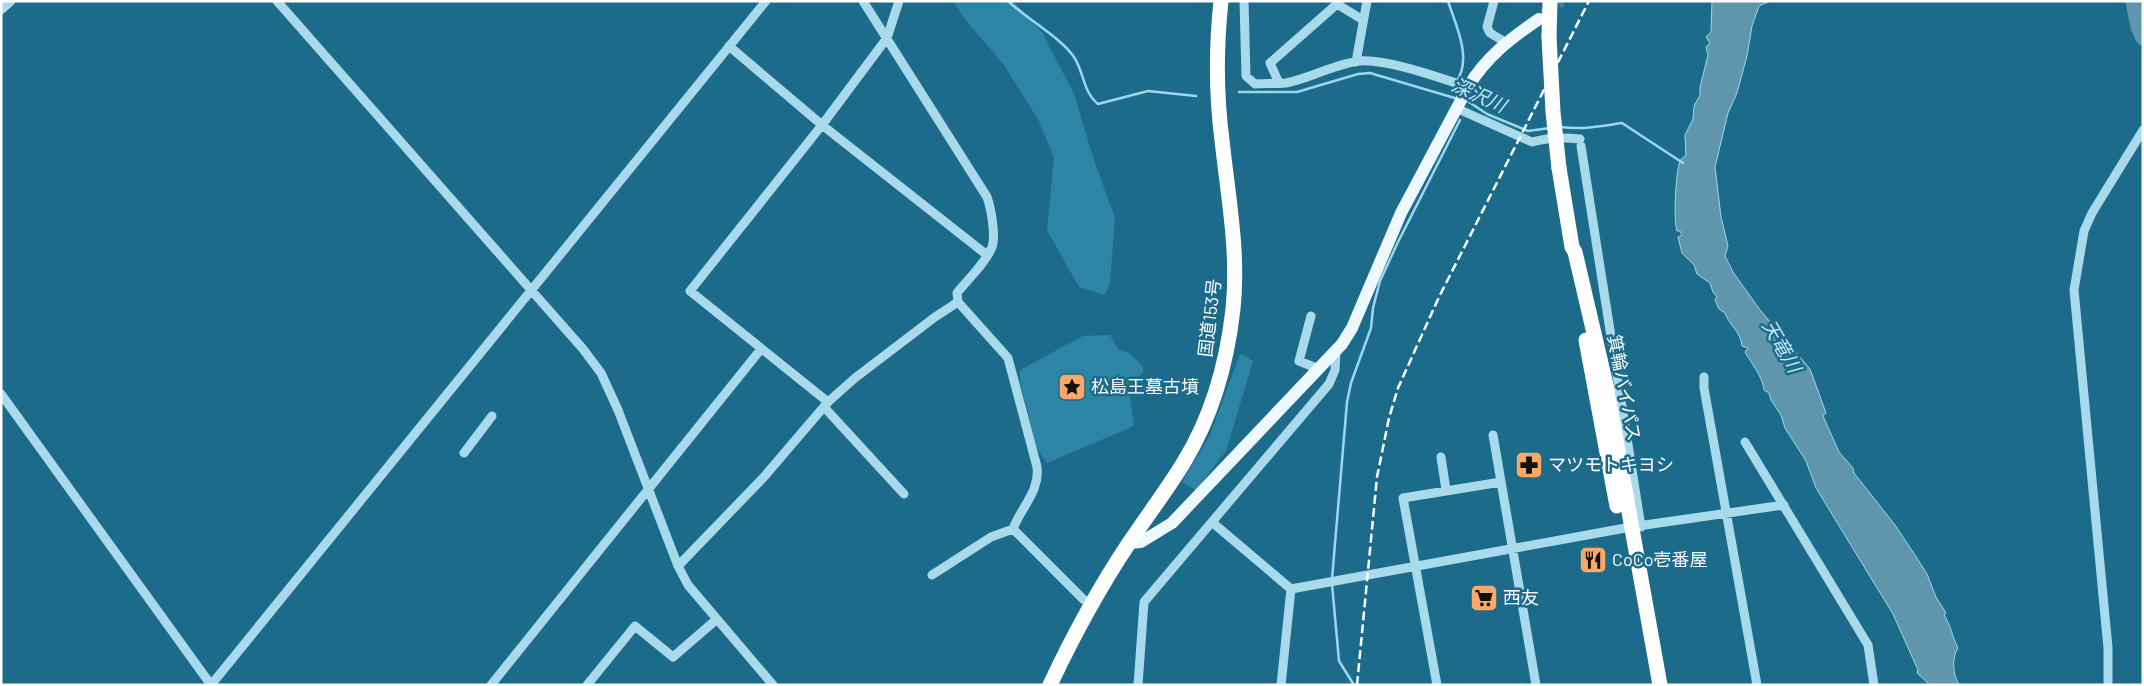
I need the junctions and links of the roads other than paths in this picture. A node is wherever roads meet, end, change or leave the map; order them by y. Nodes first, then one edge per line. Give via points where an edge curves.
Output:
1 (11, 1) edge
2 (277, 1) edge
3 (766, 1) edge
4 (863, 1) edge
5 (899, 1) edge
6 (1220, 1) edge
7 (1244, 1) edge
8 (1367, 1) edge
9 (1494, 1) edge
10 (1550, 1) edge
11 (1, 10) edge
12 (1539, 19) tunnel mouth
13 (1363, 20) junction
14 (887, 38) junction
15 (1505, 42) junction
16 (729, 46) junction
17 (1356, 62) junction
18 (1282, 83) junction
19 (1467, 89) junction
20 (1457, 106) junction
21 (822, 125) junction
22 (2143, 130) edge
23 (987, 256) junction
24 (532, 291) junction
25 (958, 302) junction
26 (1311, 316) dead end
27 (762, 349) junction
28 (1336, 351) junction
29 (1320, 369) junction
30 (1704, 377) dead end
31 (1, 394) edge
32 (826, 405) junction
33 (492, 416) dead end
34 (1493, 435) dead end
35 (1745, 442) dead end
36 (464, 453) dead end
37 (1440, 457) dead end
38 (1501, 482) junction
39 (648, 489) junction
40 (1446, 490) junction
41 (904, 494) dead end
42 (1784, 505) junction
43 (1726, 512) junction
44 (1213, 523) junction
45 (1631, 528) junction
46 (1013, 530) junction
47 (1129, 543) junction
48 (1513, 549) junction
49 (678, 566) junction
50 (1417, 567) junction
51 (932, 575) dead end
52 (1291, 588) junction
53 (1092, 604) junction
54 (717, 619) junction
55 (211, 685) edge
56 (490, 685) edge
57 (587, 685) edge
58 (773, 685) edge
59 (1050, 685) edge
60 (1138, 685) edge
61 (1281, 685) edge
62 (1437, 685) edge
63 (1536, 685) edge
64 (1649, 685) edge
65 (1660, 685) edge
66 (1757, 685) edge
67 (1874, 685) edge
68 (2108, 685) edge

1 - 11 street
2 - 24 street
3 - 16 street
4 - 14 street
5 - 14 street
6 - 47 highway, 国道153号 via 1217,75 1235,242 1236,279 1230,337 1217,387 1197,438
7 - 18 street via 1246,76 1255,84
8 - 13 street
9 - 15 street via 1487,27 1490,33
10 - 45 highway, 箕輪バイパス, bridge via 1553,112 1572,247 1570,254
12 - 15 main road
13 - 17 street
13 - 18 street via 1337,4 1270,63
14 - 21 street
14 - 23 street via 987,197 991,207 993,244
15 - 19 main road via 1478,71
16 - 21 street
16 - 24 street
17 - 18 street
17 - 19 street via 1379,63 1425,74
19 - 20 main road
20 - 28 main road via 1401,212 1352,328
20 - 45 street via 1532,142 1562,136 1580,142
21 - 23 street
21 - 27 street via 690,291
22 - 68 street via 2092,213 2084,232 2074,290 2108,648
23 - 25 street via 957,293
24 - 39 street via 601,373
24 - 55 street
25 - 32 street via 855,378
25 - 46 street via 1008,358 1037,467 1035,488
26 - 29 street via 1299,361
27 - 32 street
27 - 39 street
28 - 29 main road
28 - 44 street via 1335,370 1329,384
29 - 47 main road via 1172,523 1141,542
30 - 43 street
31 - 55 street
32 - 41 street
32 - 49 street via 763,478
33 - 36 street
34 - 38 street
35 - 42 street
37 - 40 street
38 - 40 street
38 - 48 street
39 - 49 street
39 - 56 street
40 - 50 street via 1404,498
42 - 43 street
42 - 67 street via 1868,645
43 - 45 street
43 - 66 street
44 - 52 street
44 - 60 street via 1144,602
45 - 48 street
45 - 64 highway, 箕輪バイパス
45 - 65 highway, 箕輪バイパス
46 - 51 street via 991,537
46 - 53 street
47 - 53 highway, 国道153号
48 - 50 street
48 - 63 street
49 - 54 street via 688,585
50 - 52 street
50 - 62 street
52 - 61 street
53 - 59 highway, 国道153号
54 - 57 street via 673,656 635,626
54 - 58 street

